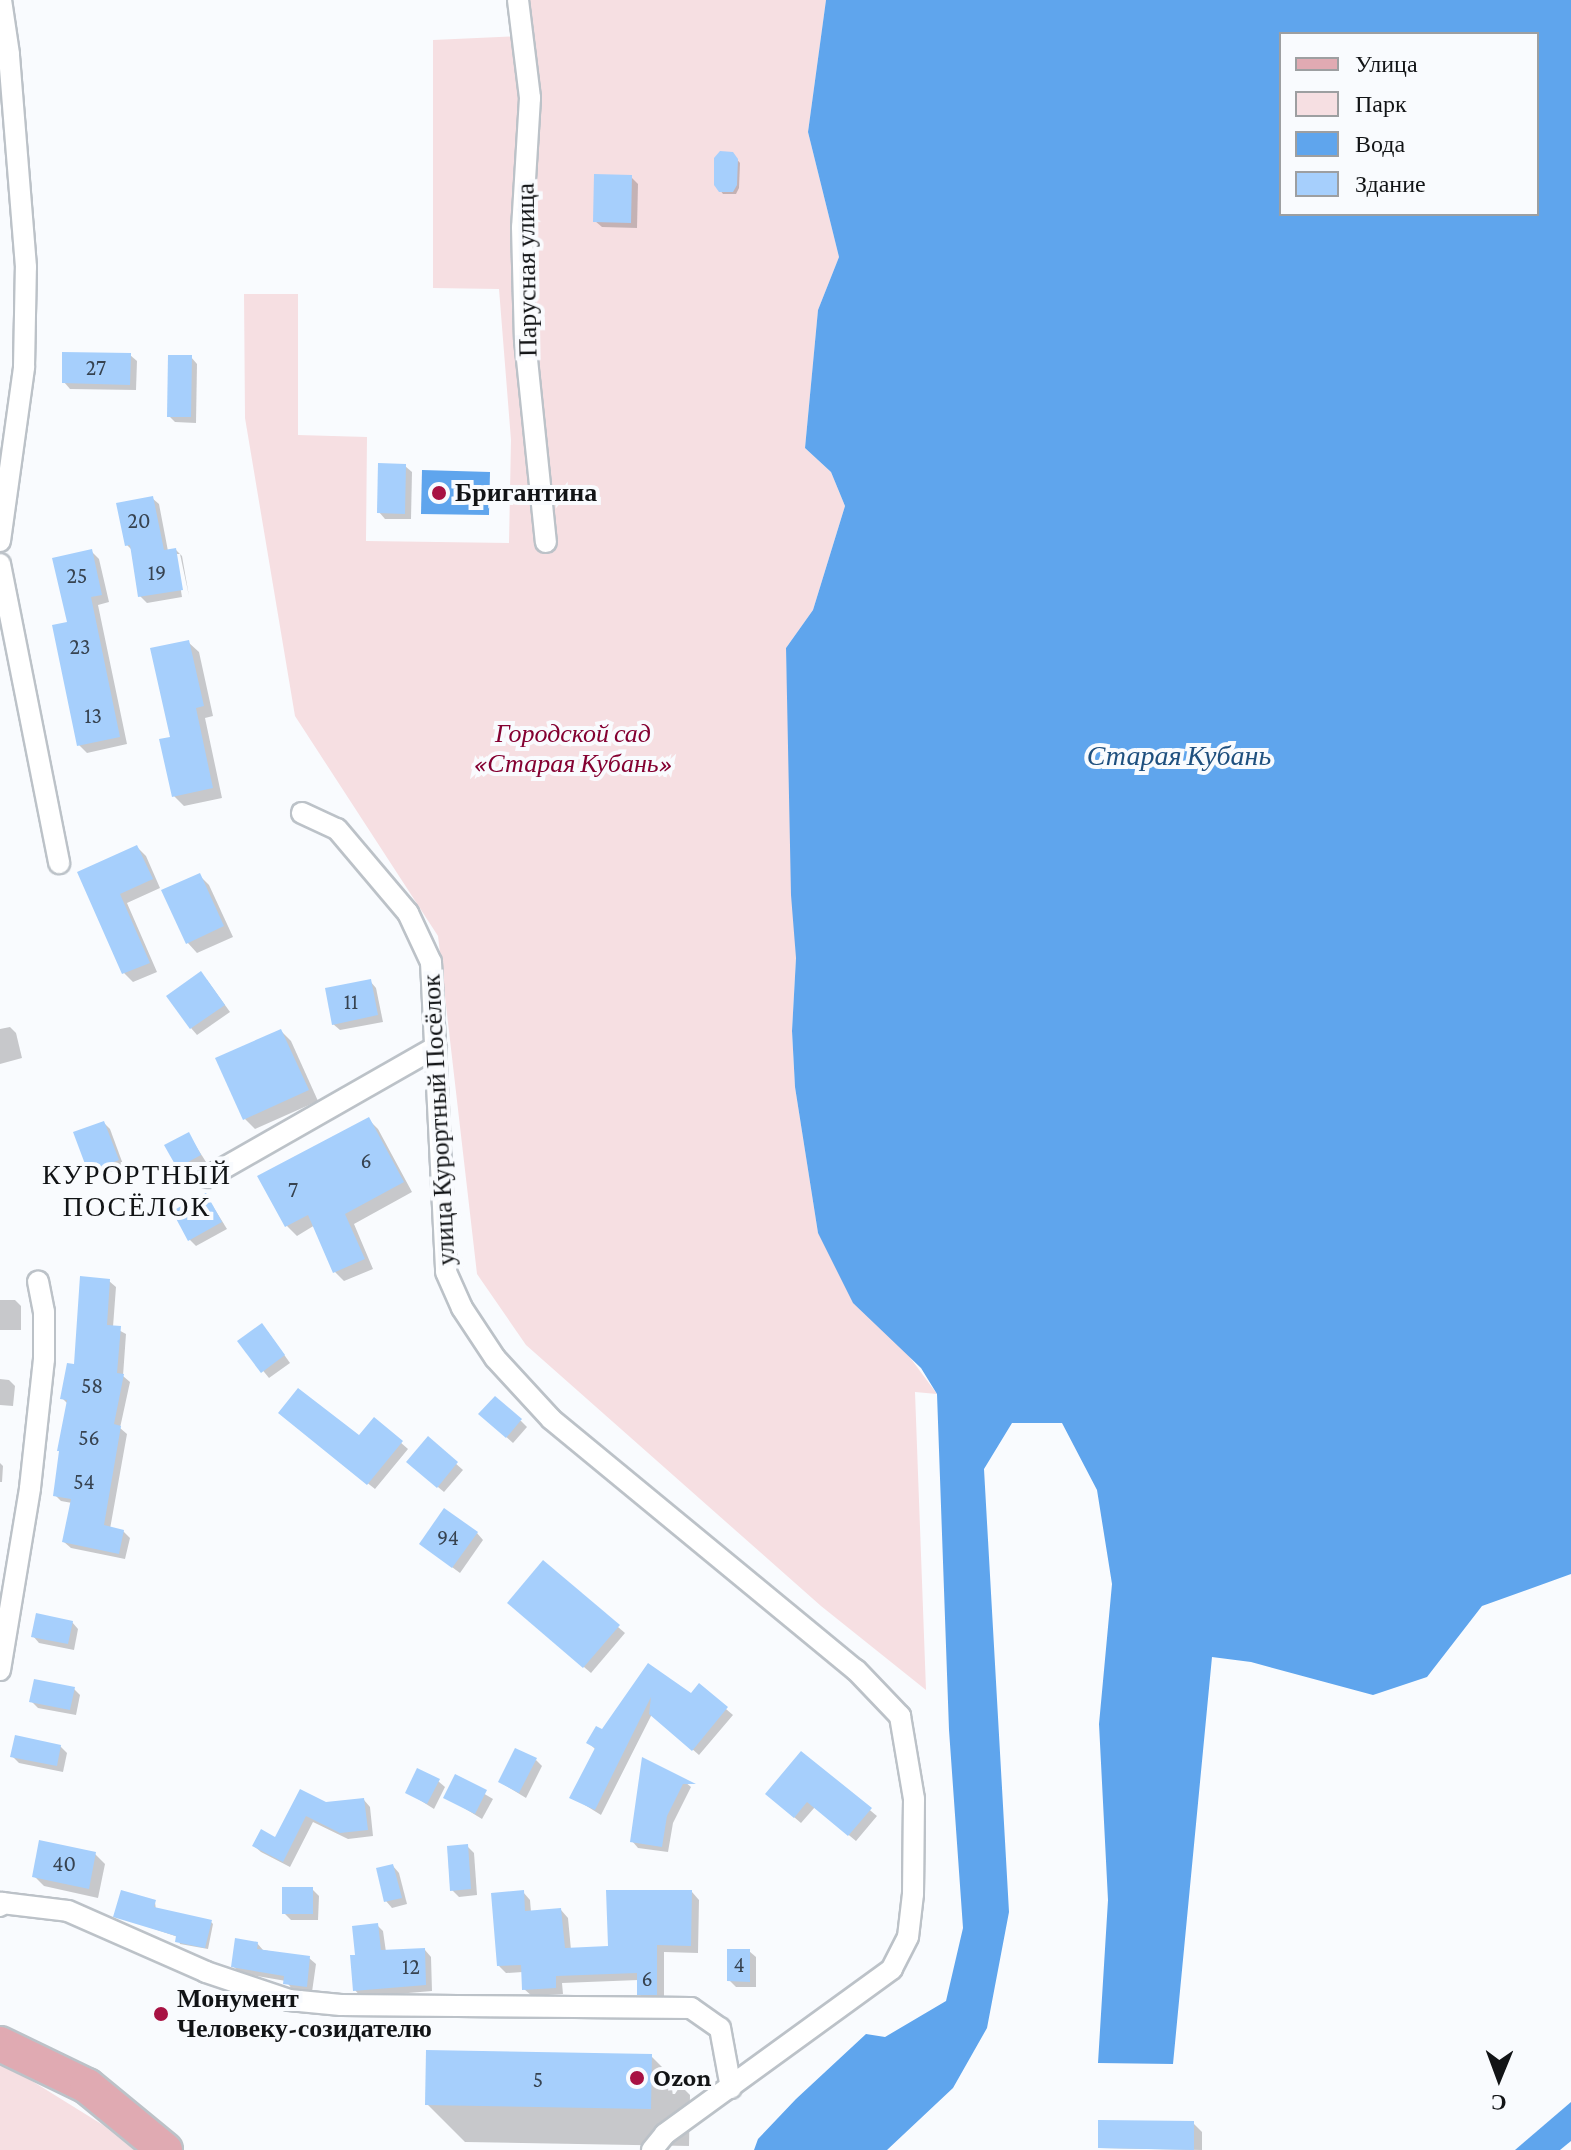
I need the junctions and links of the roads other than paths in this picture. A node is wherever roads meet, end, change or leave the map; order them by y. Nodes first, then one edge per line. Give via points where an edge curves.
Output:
1 (1, 0) edge
2 (518, 0) edge
3 (0, 541) edge
4 (546, 542) dead end
5 (0, 564) edge
6 (302, 813) dead end
7 (59, 863) dead end
8 (436, 1047) junction
9 (208, 1177) dead end
10 (38, 1282) dead end
11 (0, 1670) edge
12 (0, 1906) edge
13 (0, 2044) edge
14 (731, 2088) junction
15 (165, 2150) edge
16 (652, 2150) edge

1 - 3 street via 26,267 24,367
2 - 4 street, Парусная улица via 530,98 523,298
5 - 7 street
6 - 8 street, улица Курортный Посёлок via 337,829 408,913 431,962
8 - 9 street
8 - 14 street, улица Курортный Посёлок via 446,1272 495,1358 551,1419 856,1670 900,1716 914,1799 908,1937 892,1969
10 - 11 street via 44,1312 42,1374 30,1488
12 - 14 street via 68,1911 206,1972 289,2000 691,2008 720,2028
13 - 15 main road via 87,2086
14 - 16 street via 665,2134

